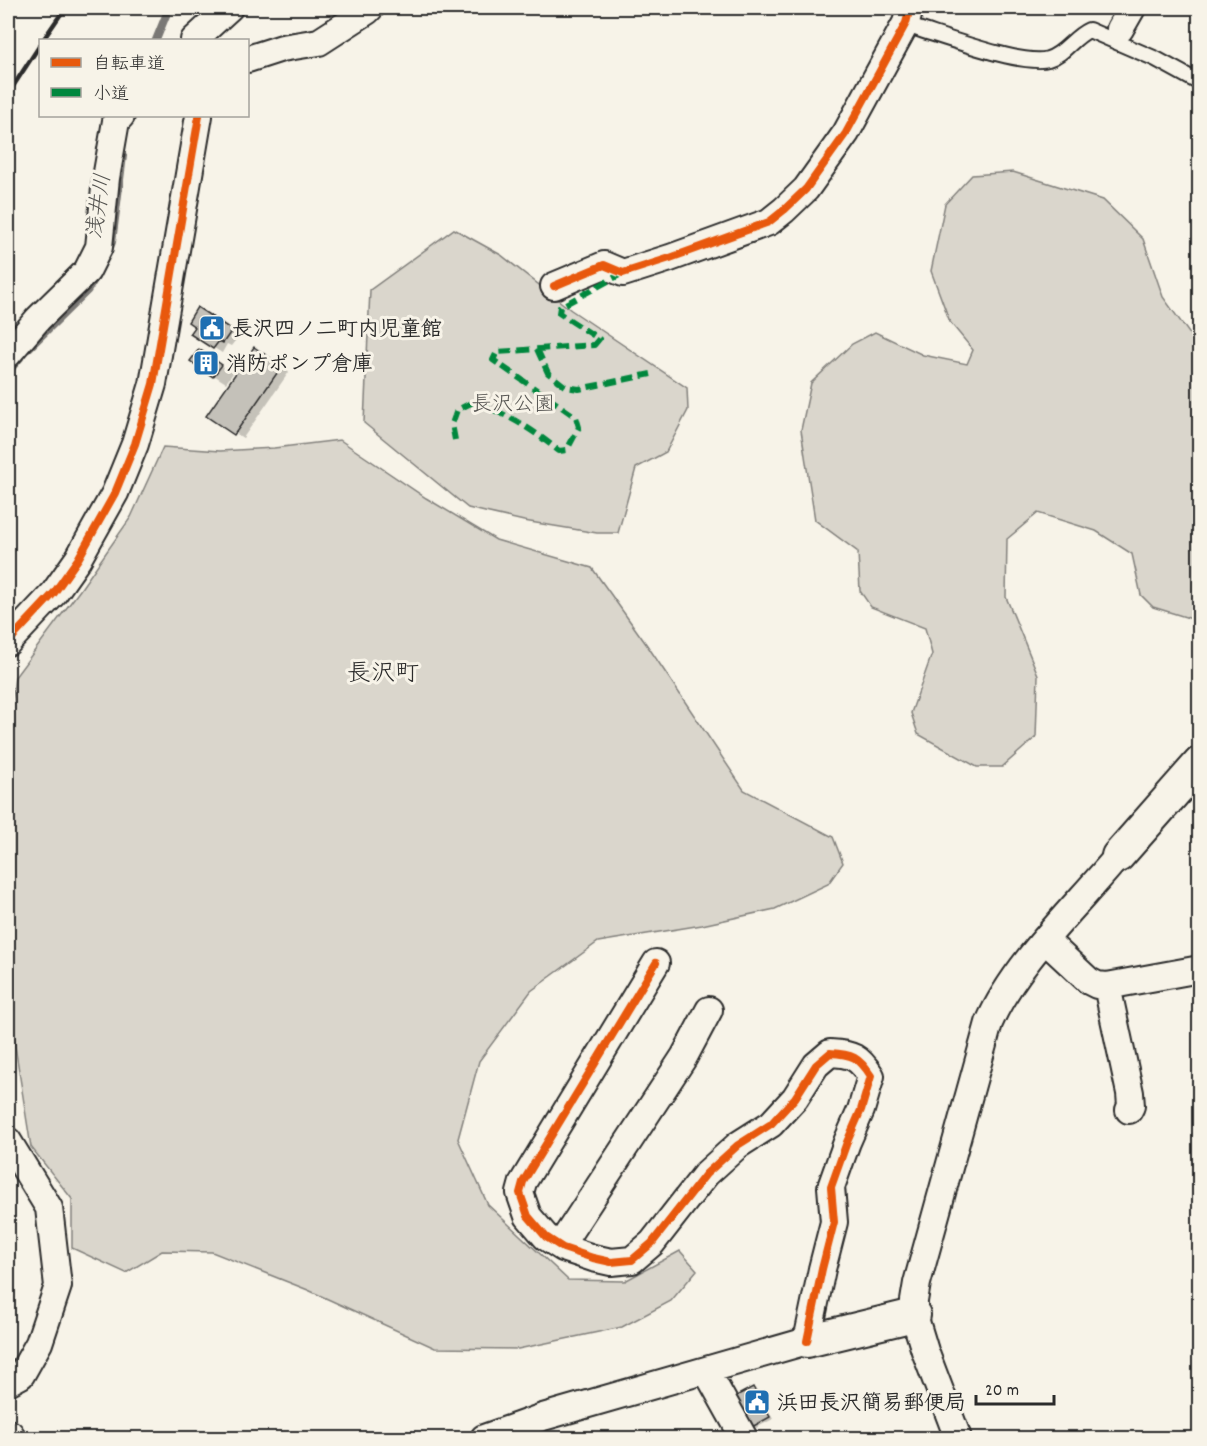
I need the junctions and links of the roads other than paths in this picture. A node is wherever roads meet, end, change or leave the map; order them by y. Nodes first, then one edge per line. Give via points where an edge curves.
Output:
1 (230, 8) edge
2 (370, 8) edge
3 (907, 16) edge
4 (195, 39) edge
5 (249, 59) edge
6 (1200, 83) edge
7 (199, 117) edge
8 (118, 118) edge
9 (554, 286) dead end
10 (8, 354) edge
11 (8, 642) edge
12 (1200, 763) edge
13 (1118, 856) joint
14 (1045, 940) junction
15 (656, 963) dead end
16 (1200, 969) edge
17 (1107, 986) junction
18 (710, 1010) dead end
19 (1129, 1110) dead end
20 (8, 1142) edge
21 (560, 1246) junction
22 (914, 1315) junction
23 (807, 1341) junction
24 (706, 1370) junction
25 (8, 1382) edge
26 (484, 1438) edge
27 (744, 1438) edge
28 (958, 1438) edge

1 - 4 street
2 - 5 street via 319,42
3 - 6 lane via 1015,59 1042,61 1058,55 1089,30
3 - 9 street via 846,133 806,189 769,222 622,273 603,265
7 - 11 street via 153,384 135,444 78,559 54,593
8 - 10 street via 106,178 99,247 87,271
12 - 13 street
13 - 14 street
14 - 17 street via 1089,981
14 - 22 street via 999,1001 989,1023 917,1283
15 - 21 street via 521,1188 528,1216 546,1237
16 - 17 street
17 - 19 street via 1130,1093
18 - 21 street via 684,1057
20 - 25 street via 49,1208 58,1286 39,1343 21,1375
21 - 23 street via 611,1262 632,1260 652,1243 706,1174 738,1145 771,1124 795,1098 816,1065 830,1053 846,1054 861,1061 871,1076 831,1187 834,1222
22 - 23 street
22 - 28 street
23 - 24 street
24 - 26 street via 543,1416
24 - 27 street

